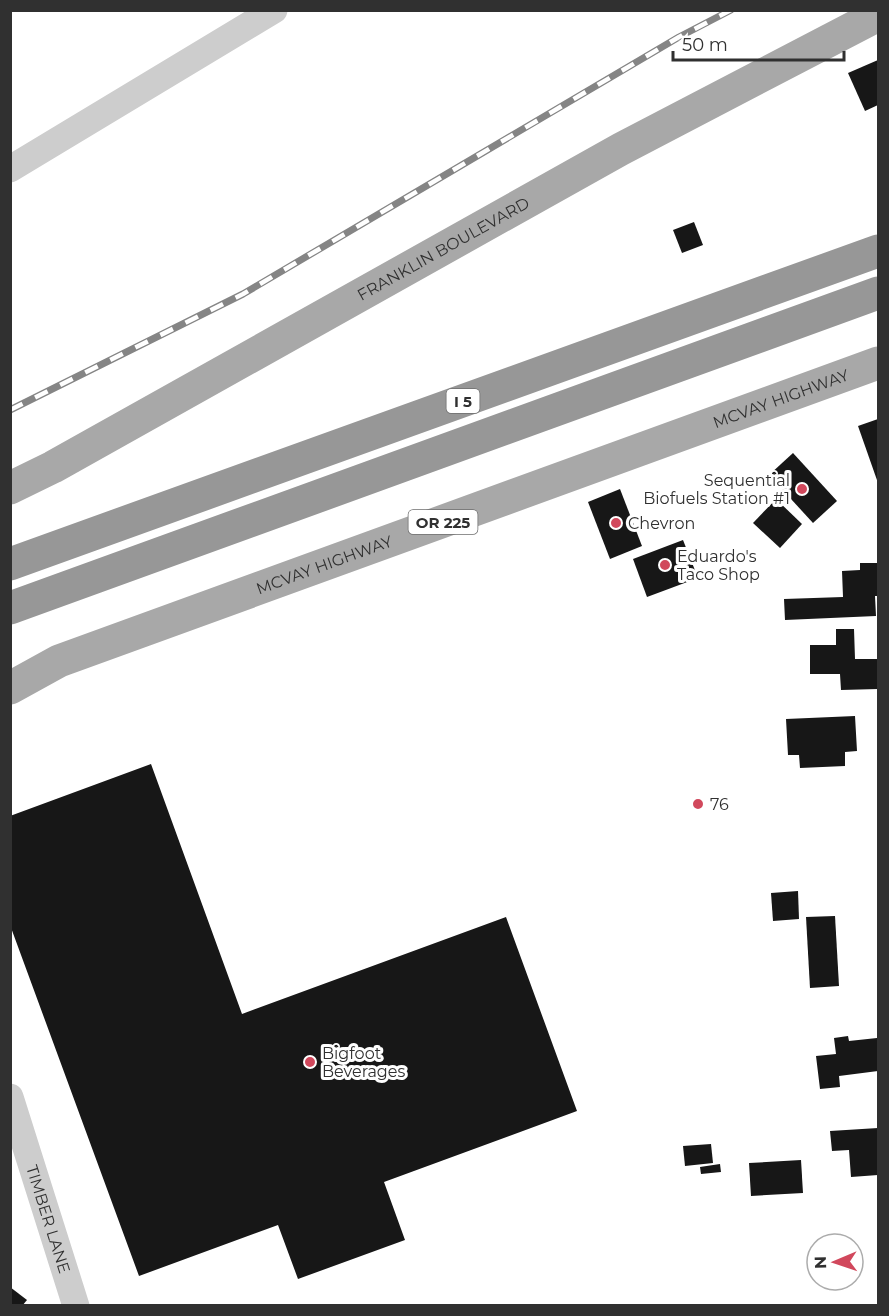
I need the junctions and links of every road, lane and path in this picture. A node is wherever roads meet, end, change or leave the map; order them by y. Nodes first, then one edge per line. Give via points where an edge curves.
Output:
1 (274, 10) edge
2 (879, 15) edge
3 (10, 169) edge
4 (879, 251) edge
5 (879, 293) edge
6 (879, 363) edge
7 (10, 488) edge
8 (10, 564) edge
9 (10, 608) edge
10 (10, 688) edge
11 (10, 1097) edge
12 (76, 1305) edge

1 - 3 street
2 - 7 main road, FRANKLIN BOULEVARD via 621,149
4 - 8 highway, I 5
5 - 9 highway, I 5
6 - 10 main road, MCVAY HIGHWAY / OR 225 via 59,661
11 - 12 street, TIMBER LANE

